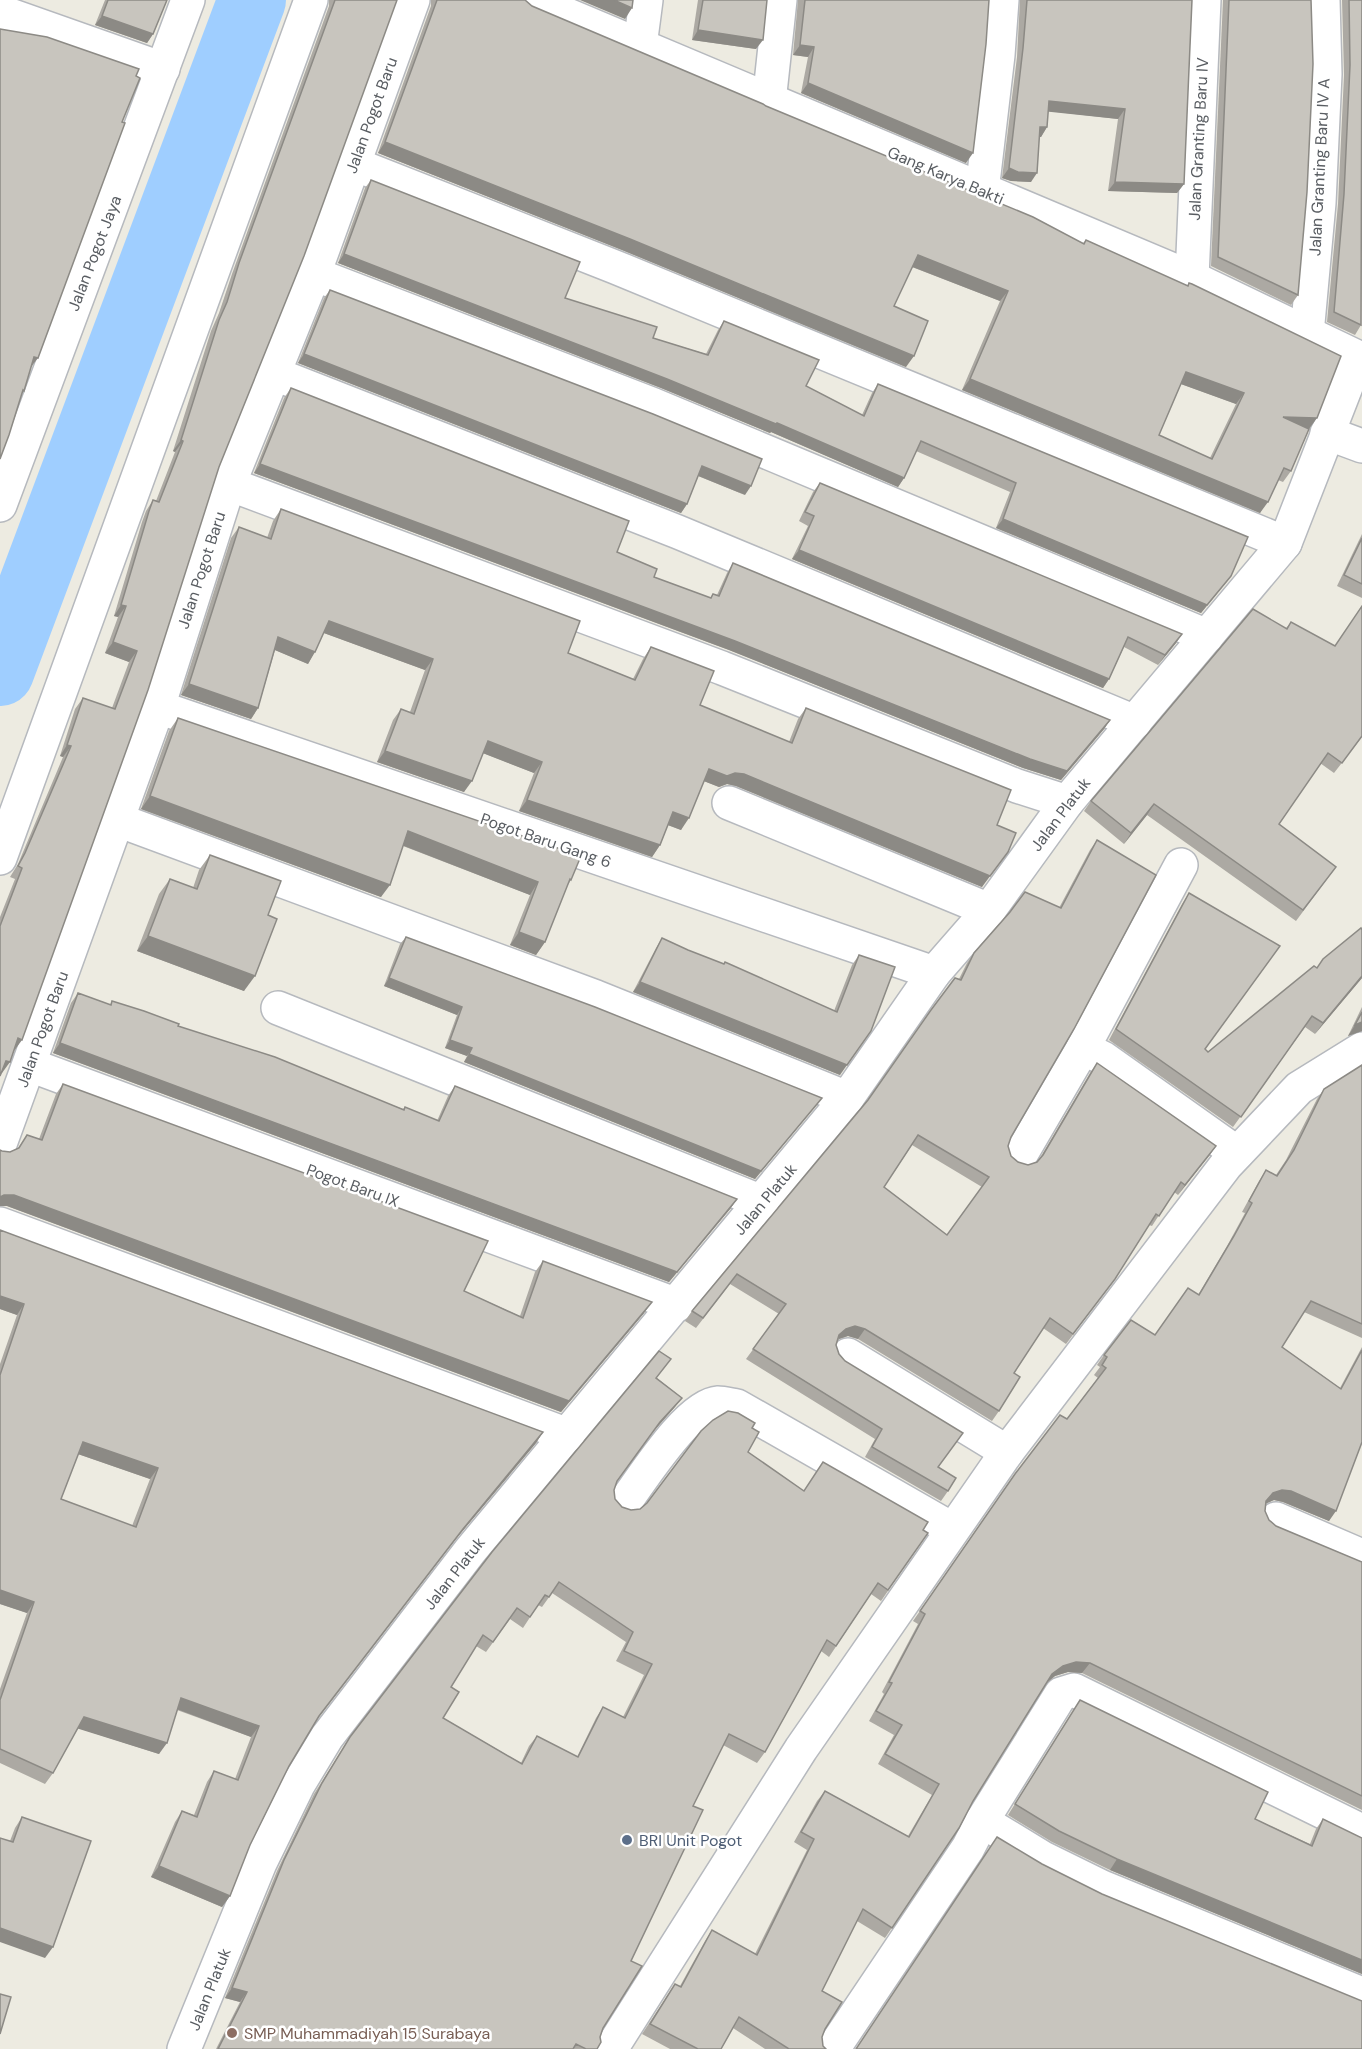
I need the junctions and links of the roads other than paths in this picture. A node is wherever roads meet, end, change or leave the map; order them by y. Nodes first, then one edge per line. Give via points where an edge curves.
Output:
1 (188, 0) edge
2 (311, 0) edge
3 (413, 0) edge
4 (532, 0) edge
5 (646, 0) edge
6 (780, 0) edge
7 (1002, 0) edge
8 (1204, 0) edge
9 (1323, 0) edge
10 (8, 11) edge
11 (640, 46) junction
12 (163, 69) junction
13 (769, 102) junction
14 (354, 164) junction
15 (982, 190) junction
16 (314, 273) junction
17 (1192, 278) junction
18 (1307, 334) junction
19 (1356, 358) joint
20 (275, 374) junction
21 (1327, 433) junction
22 (1362, 446) edge
23 (229, 484) junction
24 (0, 505) edge
25 (1285, 543) junction
26 (1207, 636) junction
27 (158, 707) junction
28 (1135, 722) junction
29 (1067, 802) junction
30 (729, 803) dead end
31 (118, 820) junction
32 (0, 858) edge
33 (1181, 865) dead end
34 (990, 909) junction
35 (934, 973) junction
36 (278, 1008) dead end
37 (1083, 1048) junction
38 (1362, 1049) edge
39 (30, 1065) junction
40 (847, 1098) junction
41 (0, 1144) edge
42 (1237, 1153) junction
43 (1020, 1156) dead end
44 (762, 1202) junction
45 (0, 1224) edge
46 (677, 1305) junction
47 (848, 1355) dead end
48 (568, 1435) junction
49 (1007, 1452) junction
50 (625, 1502) dead end
51 (1276, 1519) dead end
52 (952, 1530) junction
53 (1362, 1556) edge
54 (982, 1821) junction
55 (1362, 1831) edge
56 (1362, 1994) edge
57 (184, 2049) edge
58 (611, 2049) edge
59 (833, 2049) edge

1 - 12 street, Jalan Pogot Jaya
2 - 32 street
3 - 14 street, Jalan Pogot Baru
4 - 11 street, Gang Karya Bakti
5 - 11 street
6 - 13 street
7 - 15 street
8 - 17 street, Jalan Granting Baru IV
9 - 18 street, Jalan Granting Baru IV A via 1325,74 1320,179
10 - 12 street
11 - 13 street, Gang Karya Bakti
12 - 24 street, Jalan Pogot Jaya
13 - 15 street, Gang Karya Bakti
14 - 16 street, Jalan Pogot Baru
14 - 25 street via 615,267
15 - 17 street, Gang Karya Bakti
16 - 20 street, Jalan Pogot Baru
16 - 26 street via 654,405
17 - 18 street, Gang Karya Bakti
18 - 19 street, Gang Karya Bakti
19 - 21 street, Jalan Platuk
20 - 23 street, Jalan Pogot Baru
20 - 28 street via 678,532
21 - 22 street
21 - 25 street, Jalan Platuk
23 - 27 street, Jalan Pogot Baru
23 - 29 street
25 - 26 street, Jalan Platuk
26 - 28 street, Jalan Platuk
27 - 31 street, Jalan Pogot Baru
27 - 35 street, Pogot Baru Gang 6
28 - 29 street, Jalan Platuk
29 - 34 street, Jalan Platuk
30 - 34 street
31 - 39 street, Jalan Pogot Baru
31 - 40 street via 596,997
33 - 37 street
34 - 35 street, Jalan Platuk
35 - 40 street, Jalan Platuk
36 - 44 street
37 - 42 street via 1103,1058
37 - 43 street
38 - 42 street via 1299,1088
39 - 41 street, Jalan Pogot Baru
39 - 46 street, Pogot Baru IX
40 - 44 street, Jalan Platuk
42 - 49 street
44 - 46 street, Jalan Platuk
45 - 48 street
46 - 48 street, Jalan Platuk
47 - 49 street
48 - 57 street, Jalan Platuk via 470,1551 327,1737 298,1785 260,1863
49 - 52 street
50 - 52 street via 688,1420 717,1403 736,1406
51 - 53 street
52 - 58 street via 801,1749
54 - 55 street via 1061,1694 1074,1689
54 - 56 street via 1043,1858 1102,1887
54 - 59 street via 968,1848

